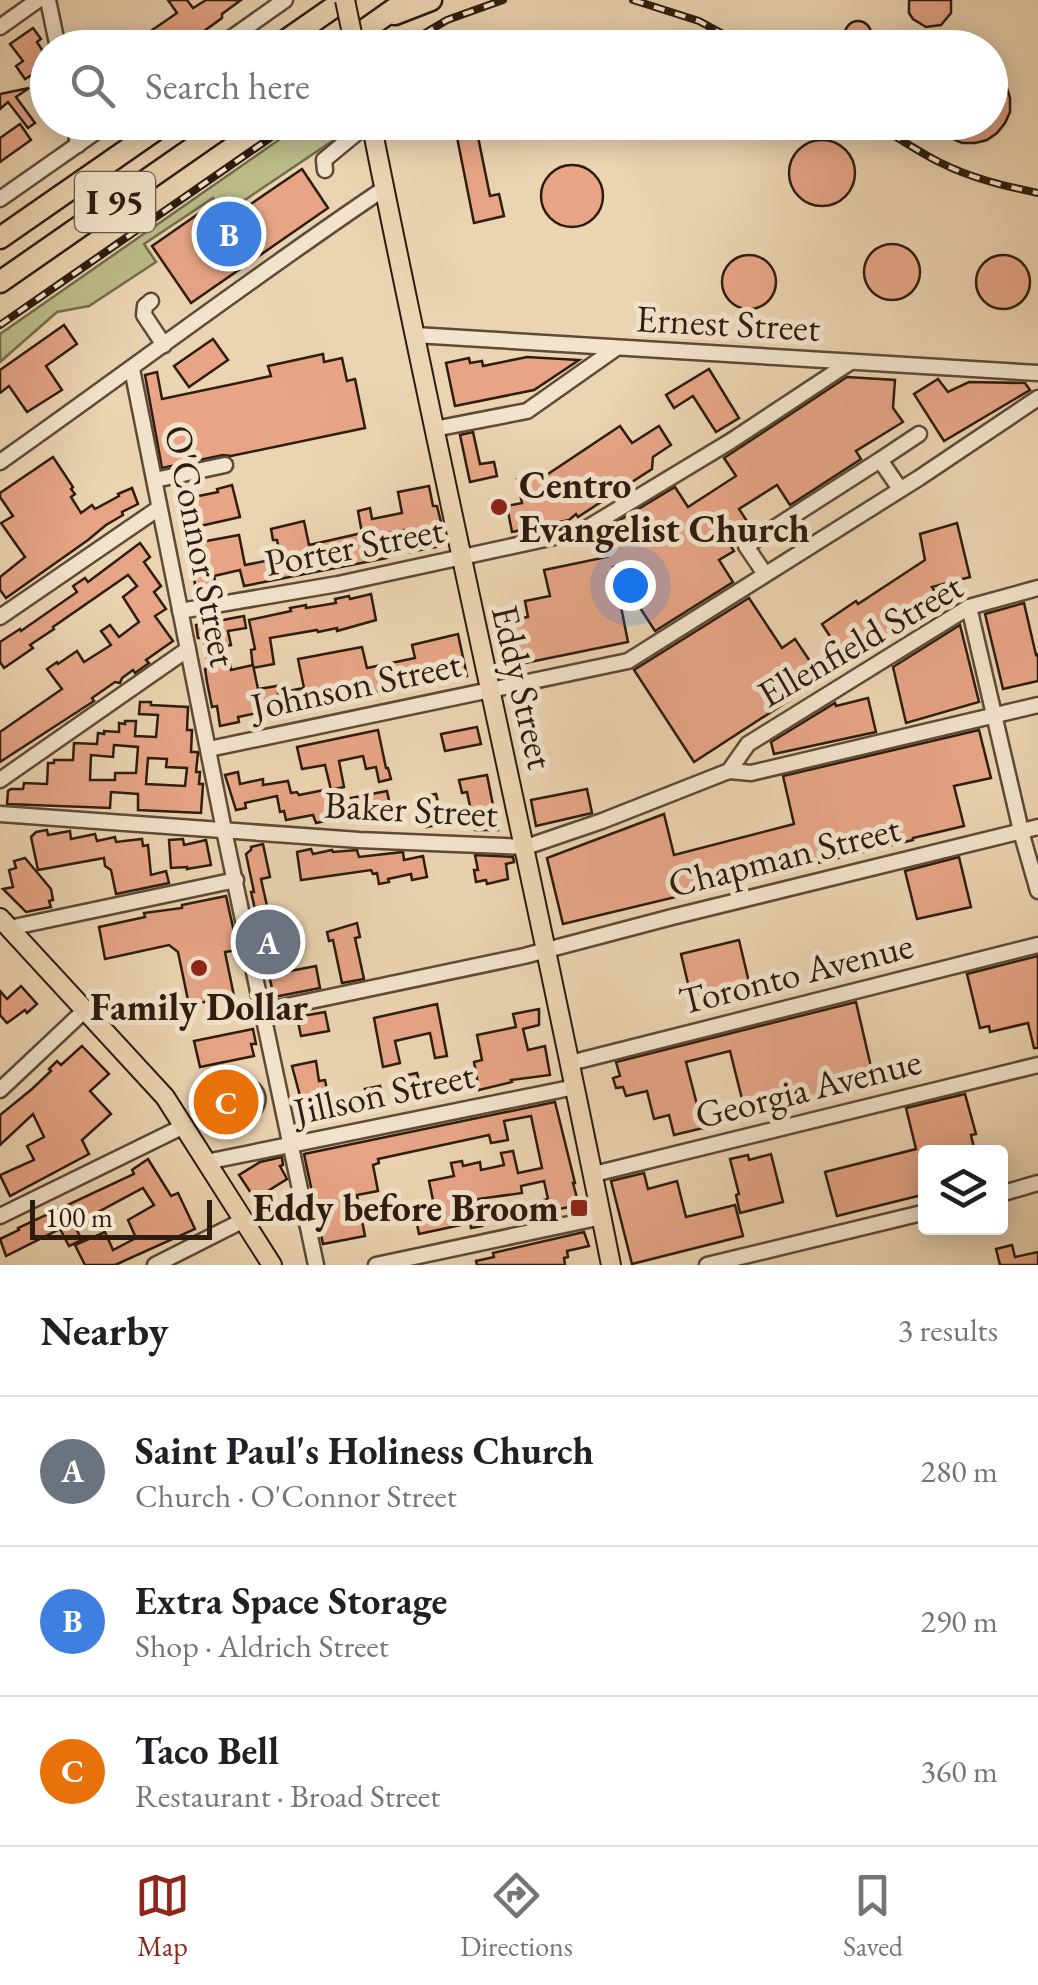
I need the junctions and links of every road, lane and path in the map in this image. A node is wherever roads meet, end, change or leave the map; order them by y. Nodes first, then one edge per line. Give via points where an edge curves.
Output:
1 (38, 0) edge
2 (48, 0) edge
3 (285, 0) edge
4 (345, 0) edge
5 (407, 0) edge
6 (431, 0) edge
7 (375, 22) junction
8 (0, 27) edge
9 (54, 30) edge
10 (242, 30) edge
11 (302, 30) edge
12 (351, 30) edge
13 (364, 30) edge
14 (77, 140) edge
15 (85, 140) edge
16 (141, 140) edge
17 (204, 140) edge
18 (351, 140) edge
19 (374, 140) edge
20 (78, 145) junction
21 (325, 170) dead end
22 (384, 188) junction
23 (0, 199) edge
24 (0, 238) edge
25 (0, 282) edge
26 (151, 301) dead end
27 (414, 335) junction
28 (164, 344) junction
29 (616, 349) junction
30 (849, 362) junction
31 (132, 369) junction
32 (1038, 373) edge
33 (1038, 398) edge
34 (434, 429) junction
35 (919, 434) dead end
36 (880, 460) junction
37 (0, 462) edge
38 (225, 465) dead end
39 (155, 480) junction
40 (900, 490) junction
41 (159, 508) junction
42 (462, 558) junction
43 (765, 574) junction
44 (1038, 588) edge
45 (969, 606) junction
46 (180, 611) junction
47 (0, 618) edge
48 (188, 648) junction
49 (491, 689) junction
50 (1038, 705) edge
51 (994, 717) junction
52 (209, 749) junction
53 (729, 771) junction
54 (0, 780) edge
55 (0, 814) edge
56 (1038, 827) edge
57 (1022, 831) junction
58 (225, 832) junction
59 (526, 846) junction
60 (236, 880) junction
61 (1038, 891) edge
62 (5, 923) edge
63 (1038, 945) edge
64 (546, 948) junction
65 (86, 1010) junction
66 (263, 1011) junction
67 (570, 1064) junction
68 (1038, 1065) edge
69 (575, 1086) junction
70 (0, 1090) edge
71 (201, 1093) dead end
72 (184, 1126) junction
73 (215, 1126) dead end
74 (291, 1146) junction
75 (206, 1162) junction
76 (594, 1174) junction
77 (1038, 1182) edge
78 (1008, 1191) edge
79 (918, 1214) edge
80 (0, 1216) edge
81 (602, 1217) junction
82 (244, 1220) junction
83 (155, 1265) edge
84 (272, 1265) edge
85 (316, 1265) edge
86 (376, 1265) edge
87 (611, 1265) edge
88 (707, 1265) edge

1 - 8 street
2 - 9 street
3 - 10 street
4 - 11 highway
4 - 12 main road, bridge
5 - 7 highway
6 - 7 highway
7 - 13 highway
14 - 20 street
15 - 20 street
16 - 24 highway, I 95
17 - 25 highway, I 95
18 - 21 street via 324,160
19 - 22 main road, Eddy Street
20 - 23 street
22 - 27 main road, Eddy Street
22 - 28 street via 267,261
26 - 28 street via 144,315
27 - 29 street, Ernest Street
27 - 34 main road, Eddy Street
28 - 31 street
29 - 30 street, Ernest Street
29 - 34 street via 526,411
30 - 32 street, Ernest Street
30 - 42 street, Porter Street via 582,531
31 - 37 street
31 - 39 street, O'Connor Street
33 - 40 street, Johnson Street
34 - 42 main road, Eddy Street
35 - 36 street
36 - 40 street
36 - 43 street via 746,546
38 - 39 street
39 - 41 street, O'Connor Street
40 - 43 street, Johnson Street
41 - 46 street, O'Connor Street
41 - 47 street
42 - 46 street, Porter Street
42 - 49 main road, Eddy Street
43 - 49 street, Johnson Street via 628,661
44 - 45 street, Ellenfield Street
45 - 51 street
45 - 53 street, Ellenfield Street via 748,744
46 - 48 street, O'Connor Street
48 - 52 street, O'Connor Street
48 - 54 street
49 - 52 street, Johnson Street
49 - 59 main road, Eddy Street
50 - 51 street, Baker Street
51 - 53 street, Baker Street via 751,773
51 - 57 street
52 - 58 street, O'Connor Street
53 - 59 street, Baker Street
55 - 58 street, Baker Street
56 - 57 street, Chapman Street
57 - 61 street
57 - 64 street, Chapman Street
58 - 59 street, Baker Street
58 - 60 street, O'Connor Street
59 - 64 main road, Eddy Street
60 - 62 street
60 - 66 street, O'Connor Street
62 - 65 main road
63 - 67 street, Toronto Avenue
64 - 66 street, Chapman Street
64 - 67 main road, Eddy Street
65 - 70 street
65 - 72 main road
66 - 74 street, O'Connor Street
67 - 69 main road, Eddy Street
68 - 76 street, Georgia Avenue
69 - 74 street, Jillson Street
69 - 76 main road, Eddy Street
71 - 73 street via 244,1087 257,1094 253,1110
72 - 75 main road
72 - 80 street
74 - 75 street, Jillson Street
74 - 85 street, O'Connor Street
75 - 82 main road
76 - 81 main road, Eddy Street
77 - 78 street
79 - 88 street
81 - 86 street
81 - 87 main road, Eddy Street
82 - 83 street
82 - 84 main road

